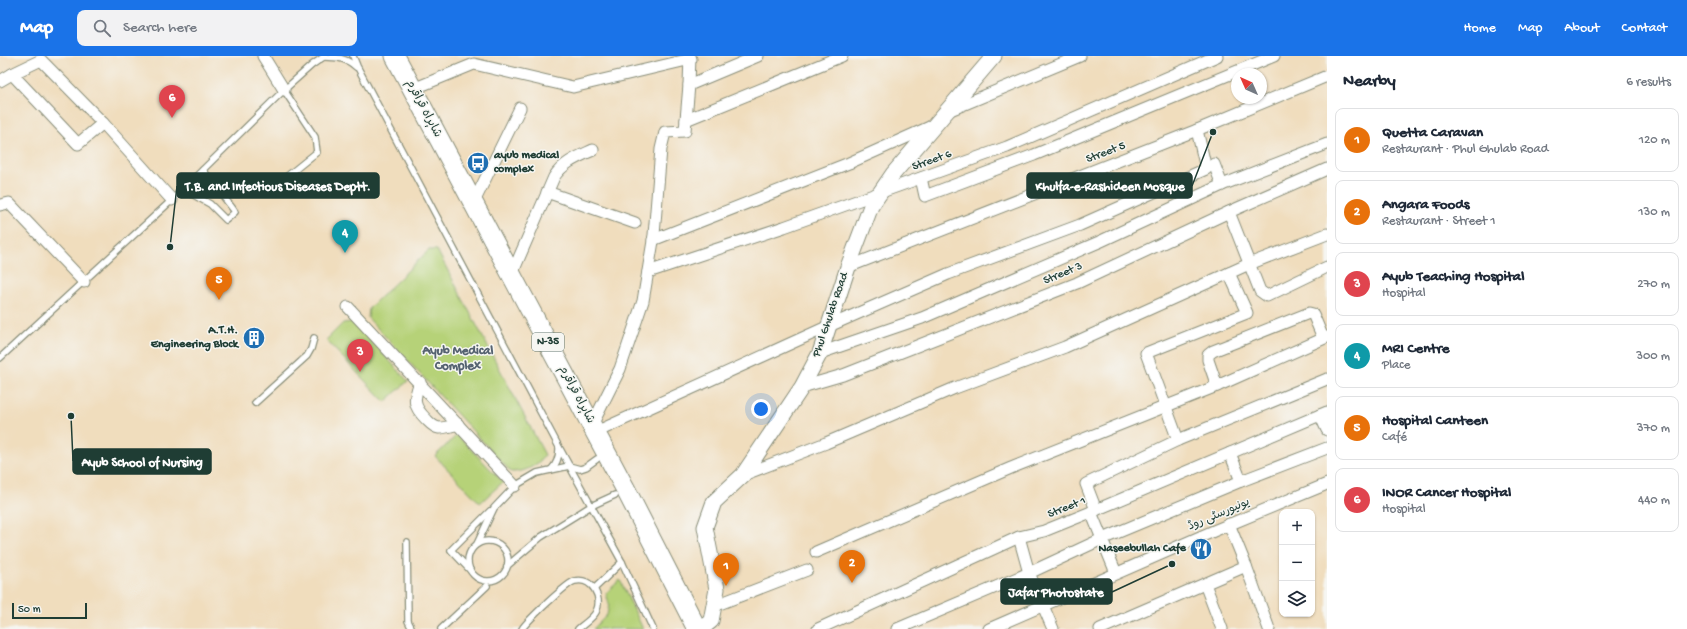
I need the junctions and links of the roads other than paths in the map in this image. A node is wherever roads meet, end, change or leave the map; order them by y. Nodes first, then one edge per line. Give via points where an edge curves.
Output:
1 (263, 56) edge
2 (324, 56) edge
3 (354, 56) edge
4 (758, 56) edge
5 (842, 56) edge
6 (994, 56) edge
7 (1080, 56) edge
8 (1218, 56) edge
9 (1274, 56) edge
10 (394, 57) edge
11 (690, 58) edge
12 (360, 72) junction
13 (12, 74) junction
14 (1327, 76) edge
15 (0, 81) edge
16 (689, 86) junction
17 (413, 89) junction
18 (284, 90) junction
19 (520, 108) dead end
20 (946, 112) junction
21 (686, 120) junction
22 (103, 123) junction
23 (935, 124) junction
24 (1197, 130) junction
25 (1327, 144) edge
26 (593, 150) dead end
27 (1214, 164) dead end
28 (1327, 169) edge
29 (203, 170) junction
30 (286, 177) dead end
31 (921, 178) junction
32 (1222, 185) junction
33 (183, 189) junction
34 (547, 192) junction
35 (880, 193) junction
36 (172, 200) junction
37 (474, 202) junction
38 (0, 205) edge
39 (1228, 212) junction
40 (635, 223) dead end
41 (1327, 234) edge
42 (653, 240) junction
43 (1249, 264) junction
44 (848, 267) junction
45 (1327, 268) edge
46 (648, 272) junction
47 (1229, 273) junction
48 (512, 274) junction
49 (84, 282) junction
50 (348, 307) dead end
51 (829, 326) junction
52 (1324, 332) edge
53 (314, 338) dead end
54 (820, 353) junction
55 (0, 358) edge
56 (1327, 380) edge
57 (420, 382) junction
58 (1217, 386) junction
59 (802, 387) junction
60 (255, 403) dead end
61 (1166, 406) junction
62 (1323, 414) edge
63 (458, 424) junction
64 (594, 428) junction
65 (1327, 430) edge
66 (1178, 440) junction
67 (559, 447) junction
68 (1327, 448) edge
69 (1230, 453) junction
70 (597, 459) junction
71 (569, 466) junction
72 (551, 470) junction
73 (743, 475) junction
74 (1241, 481) junction
75 (1327, 484) edge
76 (515, 486) junction
77 (615, 495) junction
78 (591, 506) junction
79 (494, 508) junction
80 (1094, 511) junction
81 (1229, 524) junction
82 (1019, 537) junction
83 (1102, 539) junction
84 (407, 542) dead end
85 (477, 544) junction
86 (816, 552) dead end
87 (622, 562) junction
88 (507, 566) junction
89 (1246, 566) junction
90 (807, 570) dead end
91 (471, 572) junction
92 (1029, 573) junction
93 (1116, 573) junction
94 (1205, 584) junction
95 (487, 586) dead end
96 (595, 588) junction
97 (1043, 605) junction
98 (714, 606) junction
99 (412, 629) edge
100 (441, 629) edge
101 (522, 629) edge
102 (578, 629) edge
103 (654, 629) edge
104 (683, 629) edge
105 (697, 629) edge
106 (701, 629) edge
107 (818, 629) edge
108 (897, 629) edge
109 (989, 629) edge
110 (1053, 629) edge
111 (1100, 629) edge
112 (1222, 629) edge
113 (1269, 629) edge

1 - 18 street
2 - 12 lane via 349,61
2 - 18 lane
3 - 12 lane
4 - 16 street
5 - 21 street
6 - 20 street, Phul Ghulab Road
7 - 20 street
8 - 31 street, Street 6 via 1007,148
9 - 31 street via 1034,155 925,196
10 - 17 highway, شاہراہ قراقرم / N-35
10 - 70 highway, شاہراہ قراقرم / N-35 via 509,293
11 - 16 street
11 - 17 street via 573,87 474,64
12 - 67 lane
13 - 15 street
13 - 22 street via 41,60
13 - 22 street via 78,144
14 - 24 street, Street 5
16 - 21 street
17 - 37 highway, شاہراہ قراقرم / N-35
18 - 29 lane
18 - 30 lane via 315,137 317,152
19 - 37 street
20 - 23 street, Phul Ghulab Road
21 - 42 street via 685,130 665,132 661,148
22 - 36 street
23 - 35 street, Phul Ghulab Road
23 - 42 street via 849,163
24 - 44 street, Street 5
24 - 51 street via 1206,169 1080,225 948,274
25 - 32 street
26 - 34 street via 565,163
27 - 32 street
28 - 39 street, Street 3
29 - 33 lane
29 - 33 lane via 233,209 234,214 226,220 210,204
31 - 35 street, Street 6
32 - 54 street via 1099,242 922,318
33 - 36 lane
34 - 40 street
34 - 48 street
35 - 44 street, Phul Ghulab Road via 871,206
35 - 46 street, Street 6
36 - 49 lane
37 - 48 highway, شاہراہ قراقرم / N-35
38 - 49 street via 9,202
39 - 43 street
39 - 59 street, Street 3 via 1077,283 843,375
41 - 43 street
42 - 46 street
43 - 45 street via 1260,291 1267,296
43 - 47 street
44 - 51 street, Phul Ghulab Road
46 - 64 street via 643,301 620,369
47 - 61 street via 1247,313 1146,353
47 - 73 street via 1065,347 955,388
48 - 64 highway, شاہراہ قراقرم / N-35
49 - 55 lane
50 - 57 street
51 - 54 street, Phul Ghulab Road
51 - 64 street
52 - 58 street
52 - 58 street via 1313,314 1309,313 1213,351 1208,355 1208,360
53 - 60 lane via 307,356
54 - 59 street, Phul Ghulab Road
56 - 66 street
57 - 63 street
57 - 63 street via 416,398 417,410 437,428
58 - 61 street
59 - 73 street, Phul Ghulab Road
61 - 66 street
61 - 86 street via 1011,468
62 - 65 street
62 - 69 street, Street 1
63 - 76 street
64 - 105 highway, شاہراہ قراقرم / N-35
66 - 80 street via 1086,484
67 - 71 lane
67 - 72 lane via 556,465
68 - 74 street
69 - 74 street
69 - 80 street, Street 1
70 - 71 lane via 580,469
70 - 77 highway, شاہراہ قراقرم / N-35
71 - 72 lane
71 - 78 lane
72 - 76 lane via 537,473
73 - 98 street, Phul Ghulab Road via 714,502 705,527 716,589
74 - 83 street
75 - 81 street, یونیورسٹی روڈ
76 - 79 lane
77 - 78 lane
77 - 104 highway, شاہراہ قراقرم / N-35
78 - 87 lane
78 - 88 lane via 541,537
79 - 85 lane
79 - 91 lane via 450,550
80 - 82 street, Street 1 via 1044,531
80 - 83 street
81 - 89 street
81 - 93 street, یونیورسٹی روڈ
82 - 92 street
82 - 107 street, Street 1
83 - 92 street
83 - 93 street
84 - 99 lane via 408,621
85 - 88 lane via 484,541 499,544 508,558
85 - 91 lane via 468,557
87 - 96 lane
87 - 103 lane
88 - 91 lane via 504,573 490,581 476,577
89 - 94 street
89 - 113 street
90 - 98 street
92 - 97 street
92 - 108 street
93 - 97 street, یونیورسٹی روڈ
94 - 111 street
94 - 112 street
95 - 100 lane
96 - 101 lane via 581,580 569,583
96 - 102 lane via 598,598 596,612
97 - 109 street, یونیورسٹی روڈ
97 - 110 street
98 - 106 street, Phul Ghulab Road via 711,621

